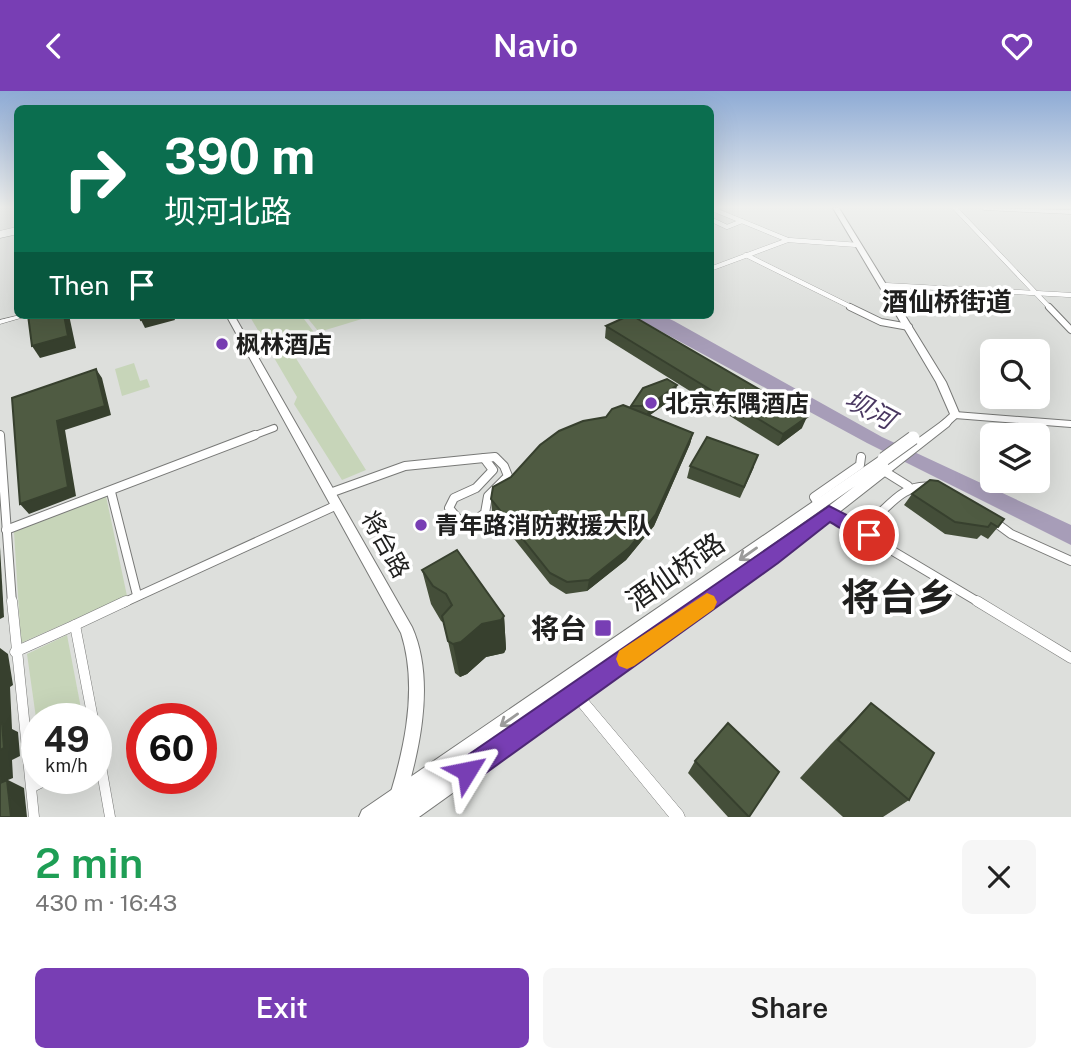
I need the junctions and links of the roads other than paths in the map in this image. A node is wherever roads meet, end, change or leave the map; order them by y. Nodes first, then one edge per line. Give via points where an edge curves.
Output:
1 (783, 242) edge
2 (814, 242) edge
3 (856, 242) edge
4 (987, 242) edge
5 (858, 245) junction
6 (746, 255) junction
7 (714, 267) edge
8 (883, 285) junction
9 (1037, 294) junction
10 (1071, 295) edge
11 (232, 319) edge
12 (909, 327) junction
13 (1071, 330) edge
14 (950, 419) junction
15 (1071, 425) edge
16 (274, 428) dead end
17 (0, 435) edge
18 (861, 457) dead end
19 (484, 458) junction
20 (887, 465) junction
21 (908, 487) junction
22 (111, 492) junction
23 (942, 492) edge
24 (330, 493) junction
25 (337, 505) junction
26 (824, 509) junction
27 (979, 512) edge
28 (876, 517) dead end
29 (6, 530) junction
30 (1071, 561) edge
31 (137, 595) junction
32 (75, 625) junction
33 (15, 652) junction
34 (1071, 658) edge
35 (570, 688) junction
36 (21, 703) edge
37 (90, 703) edge
38 (32, 794) edge
39 (105, 794) edge
40 (400, 807) edge
41 (34, 817) edge
42 (110, 817) edge
43 (369, 817) edge
44 (391, 817) edge
45 (678, 817) edge

1 - 6 street
2 - 5 street
3 - 5 main road
4 - 9 street
5 - 8 main road
6 - 7 street
6 - 12 street via 881,322
8 - 9 street
8 - 12 main road
9 - 10 street
9 - 13 street
11 - 24 main road, 将台路
12 - 14 main road via 941,381
14 - 15 street
14 - 20 main road, 酒仙桥路
16 - 22 street
17 - 29 street
18 - 26 street via 860,465 814,497
19 - 19 street via 495,457 508,476 488,494 485,513 477,519 459,520 449,508 454,498 476,488 493,470
19 - 24 street via 405,466
20 - 21 street
20 - 26 main road, 酒仙桥路
21 - 23 street via 921,484
21 - 28 street
22 - 29 street
22 - 31 street
24 - 25 main road, 将台路
25 - 31 street
25 - 40 main road, 将台路 via 414,649 415,703
26 - 34 street
26 - 35 main road, 酒仙桥路 via 772,557
27 - 30 street via 1011,534
29 - 33 street
31 - 32 street
32 - 33 street
32 - 37 street
33 - 36 street
35 - 40 main road, 酒仙桥路
35 - 45 street
38 - 41 street
39 - 42 street
40 - 43 main road, 酒仙桥路
40 - 44 main road, 将台路

